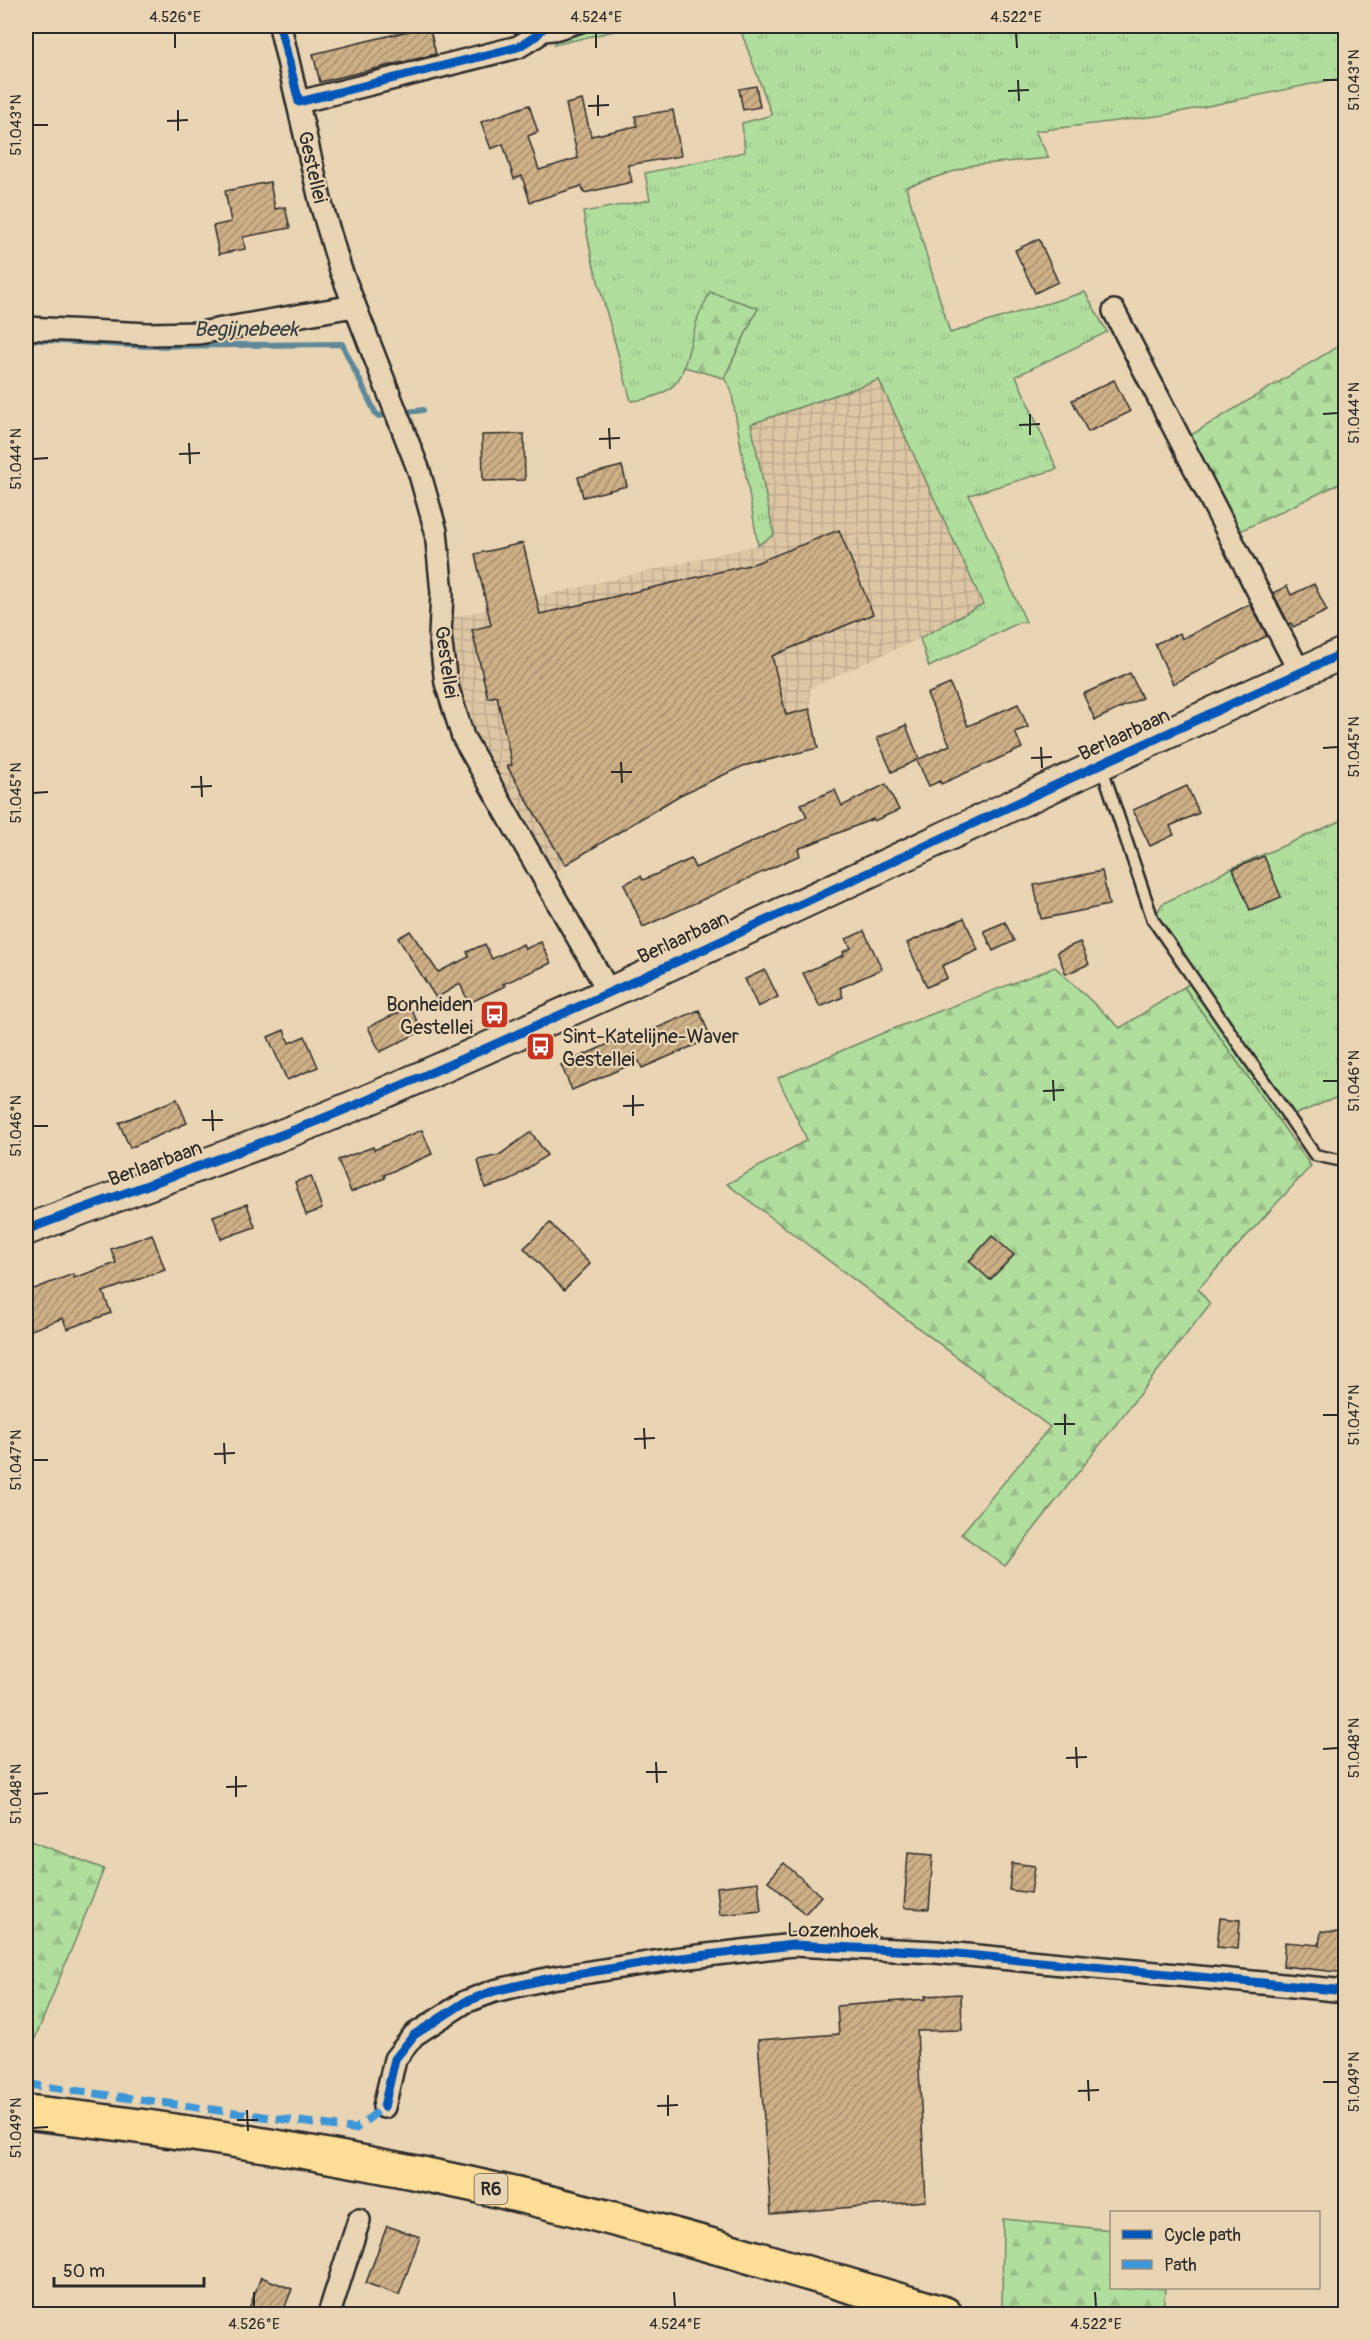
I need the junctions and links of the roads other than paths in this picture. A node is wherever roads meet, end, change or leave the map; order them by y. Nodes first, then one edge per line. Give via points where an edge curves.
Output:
1 (280, 26) edge
2 (583, 26) edge
3 (541, 31) edge
4 (299, 102) junction
5 (354, 306) junction
6 (1114, 311) dead end
7 (26, 328) edge
8 (1346, 652) edge
9 (1299, 673) junction
10 (1101, 764) junction
11 (609, 992) junction
12 (1338, 1160) dead end
13 (26, 1230) edge
14 (1346, 1990) edge
15 (384, 2107) dead end
16 (26, 2112) edge
17 (359, 2220) dead end
18 (329, 2314) edge
19 (945, 2314) edge

1 - 4 street, Gestellei
2 - 3 lane via 557,34
3 - 4 street via 518,47
4 - 5 street, Gestellei via 321,204
5 - 7 street via 199,333
5 - 11 street, Gestellei via 419,471 436,531 446,683 463,737
6 - 9 street
8 - 9 street, Berlaarbaan
9 - 10 street, Berlaarbaan
10 - 11 street, Berlaarbaan
10 - 12 lane via 1153,920 1315,1155
11 - 13 street, Berlaarbaan via 372,1098
14 - 15 street, Lozenhoek via 936,1952 793,1946 673,1959 551,1978 465,2002 414,2036 395,2060
16 - 19 main road, R6 via 297,2150 469,2184 759,2258
17 - 18 street

